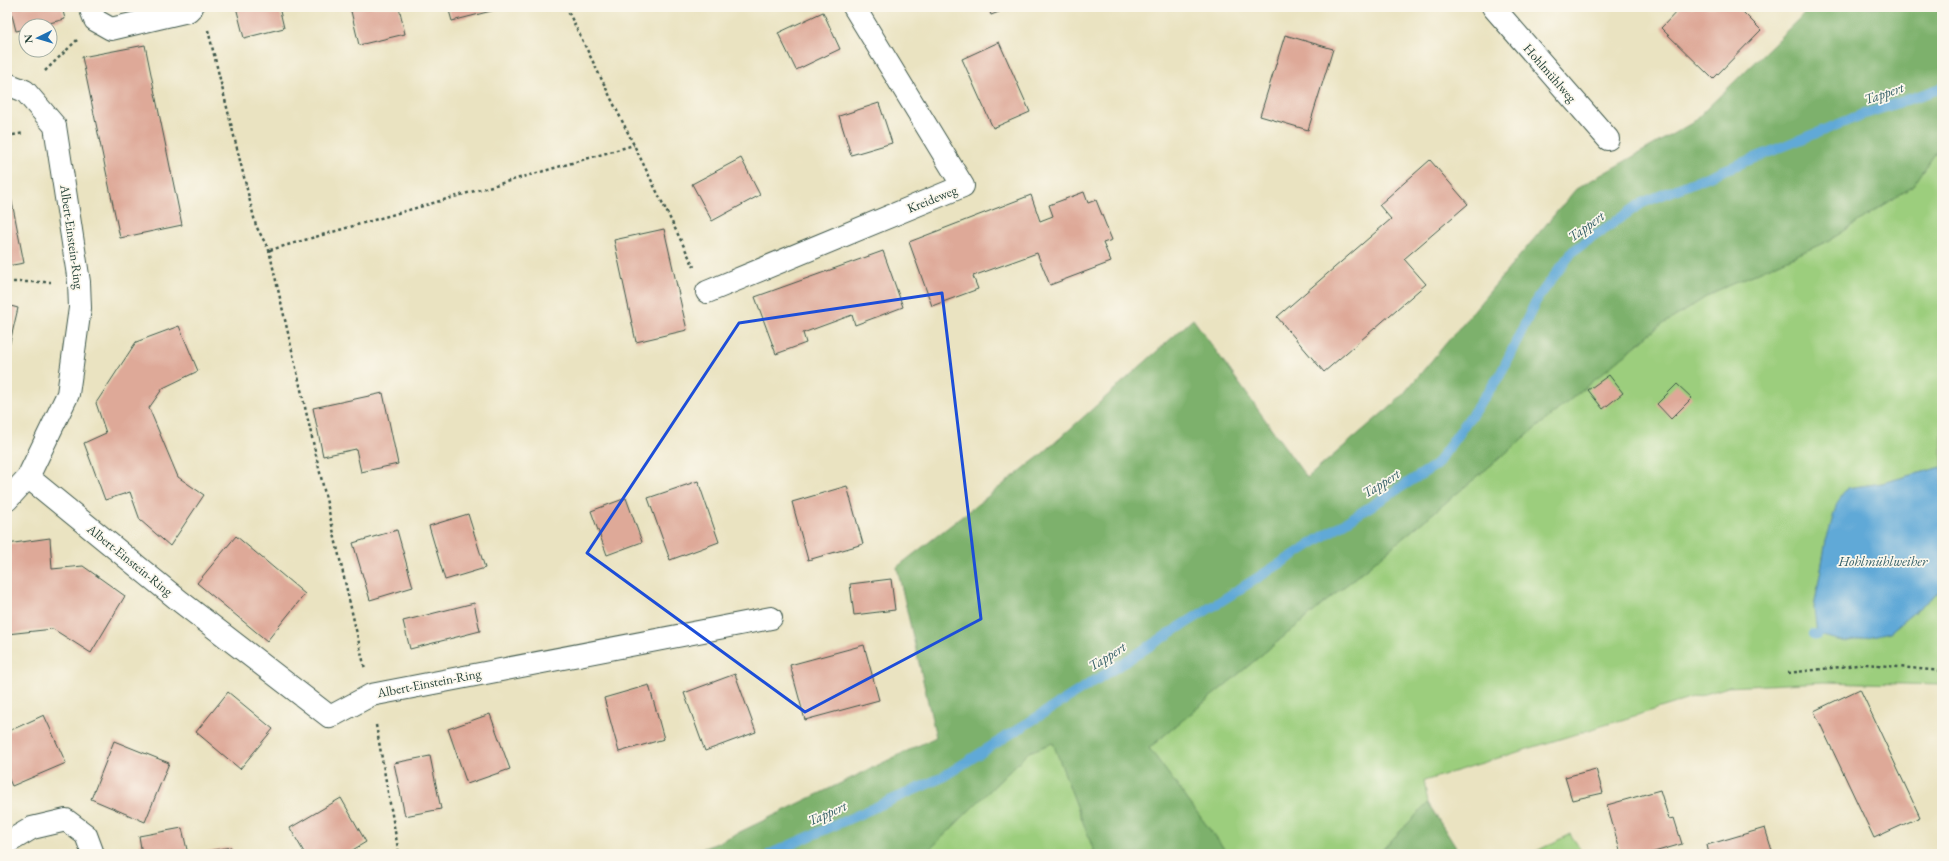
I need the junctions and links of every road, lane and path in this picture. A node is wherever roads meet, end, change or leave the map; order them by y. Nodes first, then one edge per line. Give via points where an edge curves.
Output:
1 (566, 7) edge
2 (854, 7) edge
3 (1493, 7) edge
4 (93, 14) edge
5 (199, 15) edge
6 (16, 87) edge
7 (1608, 139) dead end
8 (634, 145) junction
9 (270, 250) junction
10 (7, 282) edge
11 (28, 283) dead end
12 (707, 292) joint
13 (28, 477) junction
14 (7, 500) edge
15 (771, 618) dead end
16 (1942, 671) edge
17 (1788, 673) dead end
18 (371, 695) junction
19 (7, 843) edge
20 (93, 854) edge
21 (399, 854) edge

1 - 8 path
2 - 12 street, Kreideweg via 963,186
3 - 7 street, Hohlmühlweg
4 - 5 street via 111,28 188,11
4 - 6 path
5 - 9 path via 256,226
6 - 13 street, Albert-Einstein-Ring via 56,126 79,282 80,308 68,394
8 - 9 path
8 - 12 path
9 - 18 path
10 - 11 path
13 - 14 street, Albert-Einstein-Ring
13 - 18 street, Albert-Einstein-Ring via 181,602 330,717
15 - 18 street, Albert-Einstein-Ring
16 - 17 path via 1866,664
18 - 21 path
19 - 20 street via 32,828 66,820 86,835

